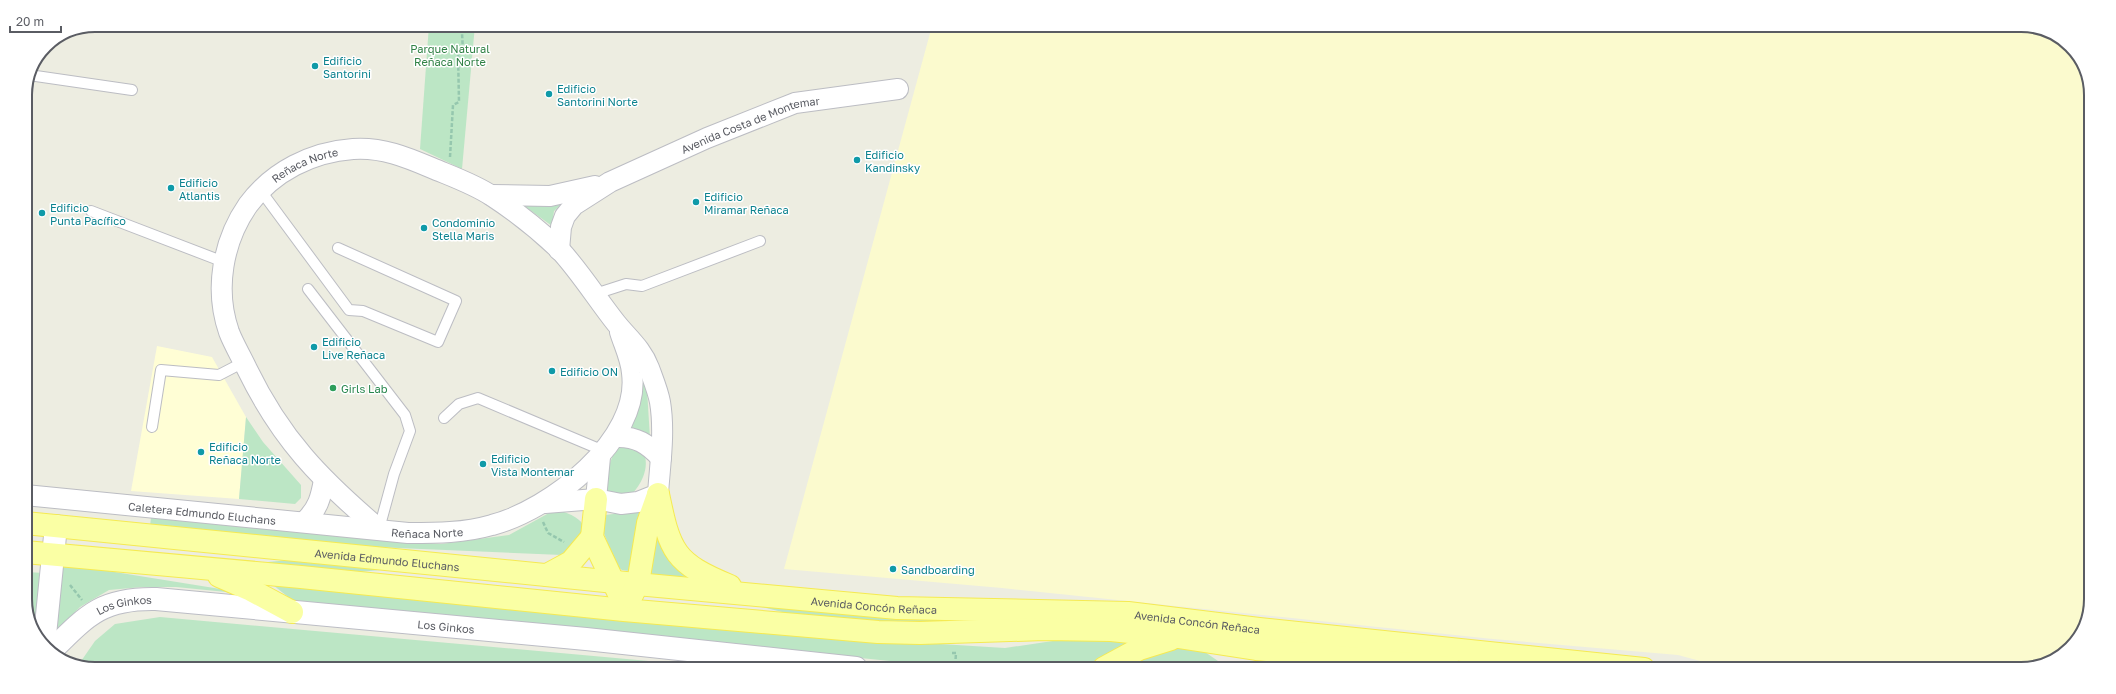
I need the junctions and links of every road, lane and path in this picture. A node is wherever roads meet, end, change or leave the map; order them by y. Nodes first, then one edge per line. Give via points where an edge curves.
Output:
1 (463, 32) edge
2 (35, 77) edge
3 (898, 89) dead end
4 (132, 90) dead end
5 (451, 139) dead end
6 (610, 182) junction
7 (261, 191) junction
8 (491, 195) junction
9 (91, 211) dead end
10 (760, 241) dead end
11 (338, 248) dead end
12 (559, 250) junction
13 (224, 262) junction
14 (308, 289) dead end
15 (596, 294) junction
16 (617, 324) junction
17 (244, 362) junction
18 (444, 418) dead end
19 (152, 427) dead end
20 (606, 448) junction
21 (661, 458) junction
22 (324, 480) junction
23 (658, 494) junction
24 (32, 496) edge
25 (596, 499) junction
26 (545, 503) junction
27 (305, 521) junction
28 (32, 524) edge
29 (56, 526) junction
30 (379, 529) junction
31 (592, 537) junction
32 (32, 553) edge
33 (53, 555) junction
34 (201, 568) junction
35 (547, 576) junction
36 (615, 582) junction
37 (638, 583) junction
38 (750, 594) junction
39 (624, 610) junction
40 (292, 612) junction
41 (45, 637) edge
42 (1178, 637) junction
43 (1360, 640) junction
44 (55, 647) edge
45 (1256, 649) junction
46 (796, 662) edge
47 (1115, 662) edge
48 (1282, 662) edge
49 (1327, 662) edge
50 (1333, 662) edge
51 (1583, 662) edge

1 - 5 path via 463,51 458,52 459,102 453,105
2 - 4 lane
3 - 6 street, Avenida Costa de Montemar via 795,103 707,138
6 - 8 street, Avenida Costa de Montemar via 550,196
6 - 12 street, Avenida Costa de Montemar via 574,205 565,216 561,227
7 - 8 street, Reñaca Norte via 283,172 304,160 332,152 374,149 408,158
7 - 11 lane via 349,310 363,311 438,342 456,301
7 - 13 street, Reñaca Norte via 241,216 228,245
8 - 12 street, Reñaca Norte
9 - 13 lane
10 - 15 lane via 642,286 626,284
12 - 15 street, Reñaca Norte
13 - 17 street, Reñaca Norte via 224,314 228,330
14 - 30 lane via 407,420 410,431 394,474
15 - 16 street, Reñaca Norte
16 - 20 street, Reñaca Norte via 632,373 631,394 624,419
16 - 21 street, Reñaca Norte via 637,346 648,365 660,400
17 - 19 lane via 219,375 161,370
17 - 22 street, Reñaca Norte via 266,405 294,447
18 - 20 lane via 459,404 478,398
20 - 21 street via 626,436 639,440
20 - 25 street, Reñaca Norte
20 - 26 street, Reñaca Norte
21 - 23 street, Reñaca Norte
22 - 27 street via 314,512
22 - 30 street, Reñaca Norte
23 - 25 street, Reñaca Norte via 638,502 621,504
23 - 37 main road via 648,523
23 - 38 main road via 667,536 673,548 687,563 705,576
24 - 27 street, Caletera Edmundo Eluchans
25 - 26 street, Reñaca Norte
25 - 31 main road
26 - 30 street, Reñaca Norte via 493,525 453,533
27 - 30 street, Caletera Edmundo Eluchans
28 - 29 main road, Avenida Edmundo Eluchans
29 - 33 street
29 - 35 main road, Avenida Edmundo Eluchans
31 - 35 main road via 572,562
31 - 36 main road
32 - 33 main road
33 - 34 main road
33 - 41 street
34 - 39 main road
34 - 40 main road
35 - 36 main road, Avenida Edmundo Eluchans
36 - 37 main road, Avenida Edmundo Eluchans
36 - 39 main road
37 - 38 main road, Avenida Edmundo Eluchans
37 - 39 main road
38 - 43 main road, Avenida Concón Reñaca via 897,608 1128,613
39 - 42 main road, Avenida Concón Reñaca via 878,632 1059,629 1111,630
40 - 44 street, Los Ginkos via 156,598 126,600 93,612 78,623
40 - 46 street, Los Ginkos
42 - 45 main road, Avenida Concón Reñaca
42 - 47 main road via 1140,649
43 - 50 lane
43 - 51 main road, Avenida Concón Reñaca
45 - 48 lane
45 - 49 main road, Avenida Concón Reñaca

